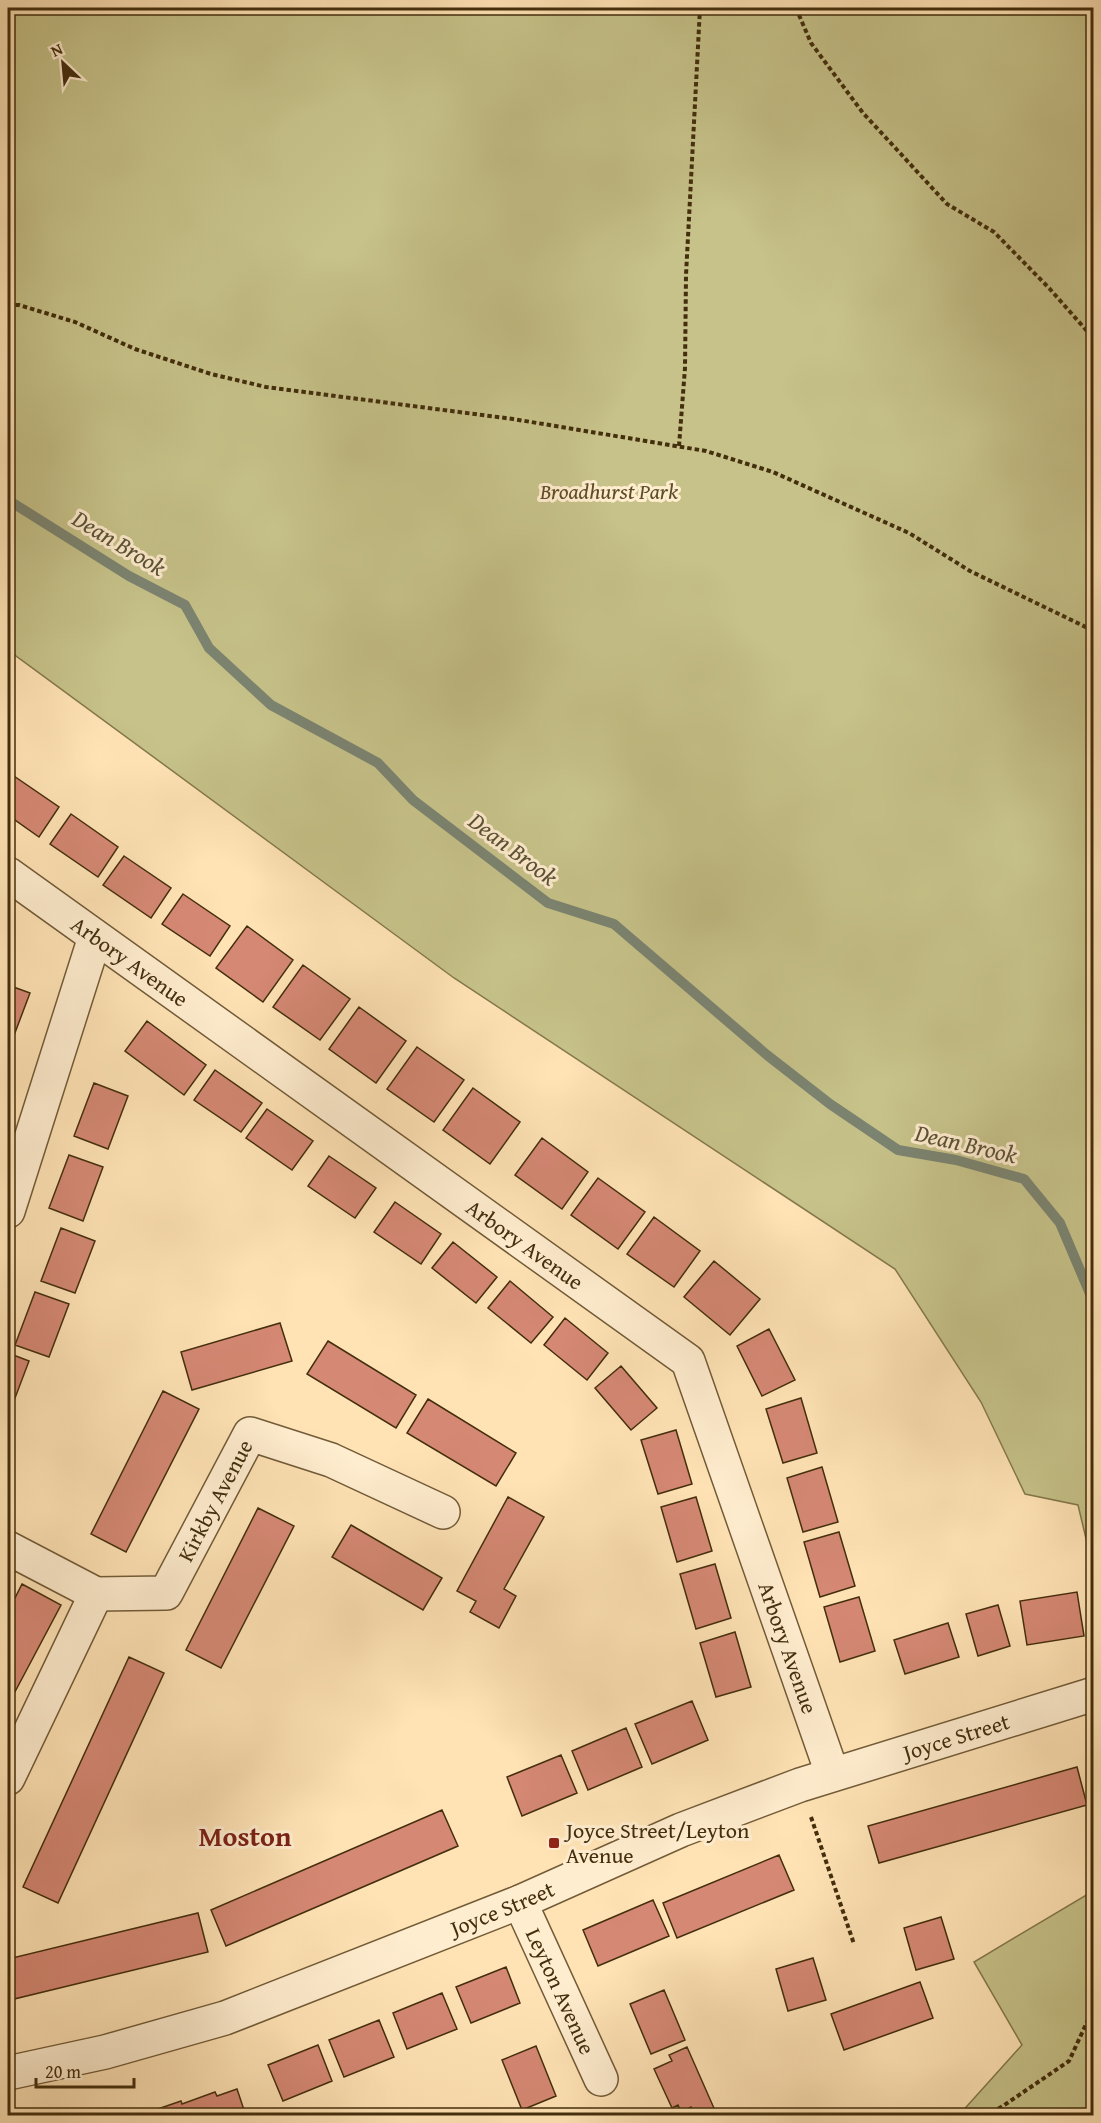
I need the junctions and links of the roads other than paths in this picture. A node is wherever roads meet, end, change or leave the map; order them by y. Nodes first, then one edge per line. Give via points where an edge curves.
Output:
1 (8, 874) edge
2 (95, 937) junction
3 (8, 1211) edge
4 (443, 1512) dead end
5 (8, 1548) edge
6 (96, 1594) junction
7 (1094, 1694) edge
8 (832, 1773) junction
9 (8, 1778) edge
10 (520, 1902) junction
11 (8, 2073) edge
12 (601, 2079) dead end

1 - 2 street, Arbory Avenue
2 - 3 street
2 - 8 street, Arbory Avenue via 688,1361
4 - 6 street, Kirkby Avenue via 331,1460 250,1434 166,1593
5 - 6 street
6 - 9 street
7 - 8 street, Joyce Street
8 - 10 street, Joyce Street via 681,1830
10 - 11 street, Joyce Street via 225,2018 105,2052
10 - 12 street, Leyton Avenue

